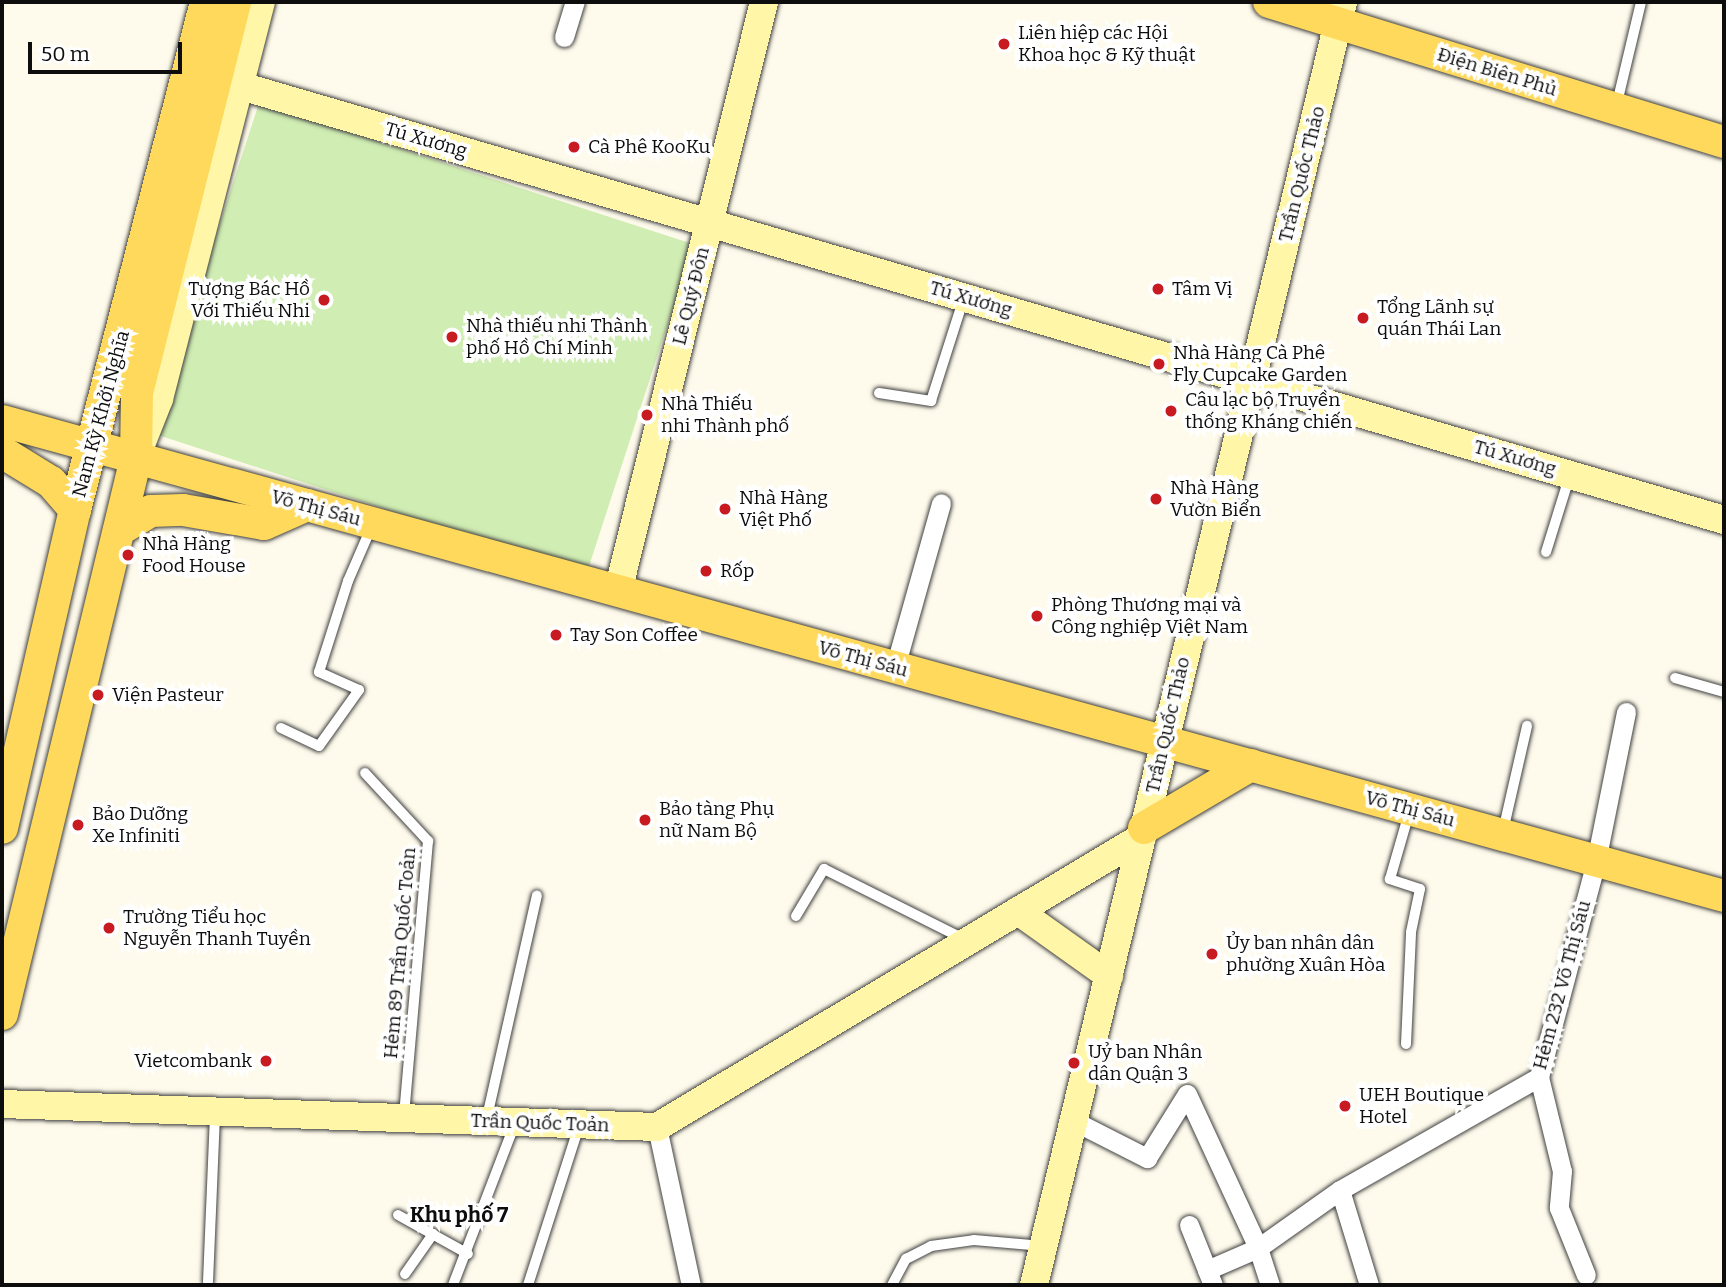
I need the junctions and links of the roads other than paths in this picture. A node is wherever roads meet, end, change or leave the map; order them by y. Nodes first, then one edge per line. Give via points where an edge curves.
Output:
1 (206, 2) edge
2 (235, 2) edge
3 (261, 2) edge
4 (575, 2) edge
5 (764, 2) edge
6 (1269, 2) edge
7 (1641, 2) edge
8 (1340, 12) edge
9 (564, 37) dead end
10 (228, 82) junction
11 (1615, 109) junction
12 (1724, 142) edge
13 (709, 223) junction
14 (964, 297) junction
15 (1252, 382) junction
16 (879, 393) dead end
17 (2, 421) edge
18 (92, 446) junction
19 (2, 452) edge
20 (136, 458) junction
21 (1570, 475) junction
22 (941, 503) dead end
23 (307, 505) junction
24 (75, 510) junction
25 (1724, 520) edge
26 (373, 523) junction
27 (118, 530) junction
28 (1546, 552) dead end
29 (618, 591) junction
30 (895, 667) junction
31 (1675, 678) dead end
32 (1724, 692) edge
33 (1626, 712) dead end
34 (1527, 726) dead end
35 (281, 728) dead end
36 (1162, 741) junction
37 (1251, 765) junction
38 (365, 773) dead end
39 (1410, 809) junction
40 (2, 828) edge
41 (1143, 832) junction
42 (1502, 834) junction
43 (1597, 861) junction
44 (1724, 896) edge
45 (537, 897) dead end
46 (1018, 911) junction
47 (796, 916) dead end
48 (970, 940) junction
49 (1109, 976) junction
50 (2, 1014) edge
51 (1406, 1044) dead end
52 (1539, 1077) junction
53 (2, 1104) edge
54 (215, 1112) junction
55 (404, 1118) junction
56 (486, 1121) junction
57 (516, 1122) junction
58 (1076, 1122) junction
59 (579, 1124) junction
60 (657, 1127) junction
61 (1340, 1190) junction
62 (398, 1215) dead end
63 (1189, 1225) dead end
64 (433, 1234) junction
65 (1043, 1246) junction
66 (1258, 1248) junction
67 (468, 1254) junction
68 (405, 1274) dead end
69 (1586, 1275) dead end
70 (1210, 1278) edge
71 (208, 1282) dead end
72 (453, 1285) edge
73 (528, 1285) edge
74 (691, 1285) edge
75 (892, 1285) edge
76 (1034, 1285) edge
77 (1270, 1285) edge
78 (1369, 1285) edge

1 - 18 main road, Nam Kỳ Khởi Nghĩa
2 - 10 main road, Nam Kỳ Khởi Nghĩa
3 - 10 street, Nam Kỳ Khởi Nghĩa
4 - 9 street
5 - 13 street, Lê Quý Đôn
6 - 8 main road, Điện Biên Phủ
7 - 11 lane
8 - 11 main road, Điện Biên Phủ
8 - 15 street, Trần Quốc Thảo
10 - 13 street, Tú Xương
10 - 20 main road, Nam Kỳ Khởi Nghĩa via 136,393
11 - 12 main road, Điện Biên Phủ
13 - 14 street, Tú Xương
13 - 29 street, Lê Quý Đôn
14 - 15 street, Tú Xương
14 - 16 lane via 931,401
15 - 21 street, Tú Xương
15 - 36 street, Trần Quốc Thảo
17 - 18 main road, Võ Thị Sáu
18 - 20 main road, Võ Thị Sáu
18 - 24 main road, Nam Kỳ Khởi Nghĩa
19 - 24 main road via 51,482
20 - 23 main road, Võ Thị Sáu
20 - 27 main road, Nam Kỳ Khởi Nghĩa
21 - 25 street, Tú Xương
21 - 28 lane
22 - 30 street
23 - 26 main road, Võ Thị Sáu
23 - 27 main road via 264,524 183,510 152,511
24 - 40 main road, Nam Kỳ Khởi Nghĩa
26 - 29 main road, Võ Thị Sáu
26 - 35 lane via 348,581 319,672 359,691 319,746
27 - 50 main road, Nam Kỳ Khởi Nghĩa
29 - 30 main road, Võ Thị Sáu
30 - 36 main road, Võ Thị Sáu
31 - 32 lane
33 - 43 street, Hẻm 232 Võ Thị Sáu
34 - 42 lane
36 - 37 main road, Võ Thị Sáu
36 - 41 street, Trần Quốc Thảo
37 - 39 main road, Võ Thị Sáu
37 - 41 main road
38 - 55 lane, Hẻm 89 Trần Quốc Toản via 428,841
39 - 42 main road, Võ Thị Sáu
39 - 51 lane via 1390,879 1420,889 1412,932
41 - 46 street
41 - 49 street, Trần Quốc Thảo
42 - 43 main road, Võ Thị Sáu
43 - 44 main road, Võ Thị Sáu
43 - 52 street, Hẻm 232 Võ Thị Sáu
45 - 56 lane
46 - 48 street
46 - 49 street
47 - 48 lane via 824,869 942,931
48 - 60 street
49 - 58 street, Trần Quốc Thảo
52 - 61 street, Hẻm 232 Võ Thị Sáu
52 - 69 street via 1562,1171 1559,1208
53 - 54 street, Trần Quốc Toản
54 - 55 street, Trần Quốc Toản
54 - 71 lane
55 - 56 street, Trần Quốc Toản
56 - 57 street, Trần Quốc Toản
57 - 59 street, Trần Quốc Toản
57 - 67 lane
58 - 65 street, Trần Quốc Thảo
58 - 66 street via 1147,1158 1187,1094
59 - 60 street, Trần Quốc Toản
59 - 73 lane
60 - 74 street
61 - 66 street, Hẻm 232 Võ Thị Sáu
61 - 78 street
62 - 64 lane
63 - 70 street
64 - 67 lane
64 - 68 lane
65 - 75 lane via 974,1240 931,1246 906,1259
65 - 76 street, Trần Quốc Thảo
66 - 70 street, Hẻm 232 Võ Thị Sáu
66 - 77 street
67 - 72 lane

